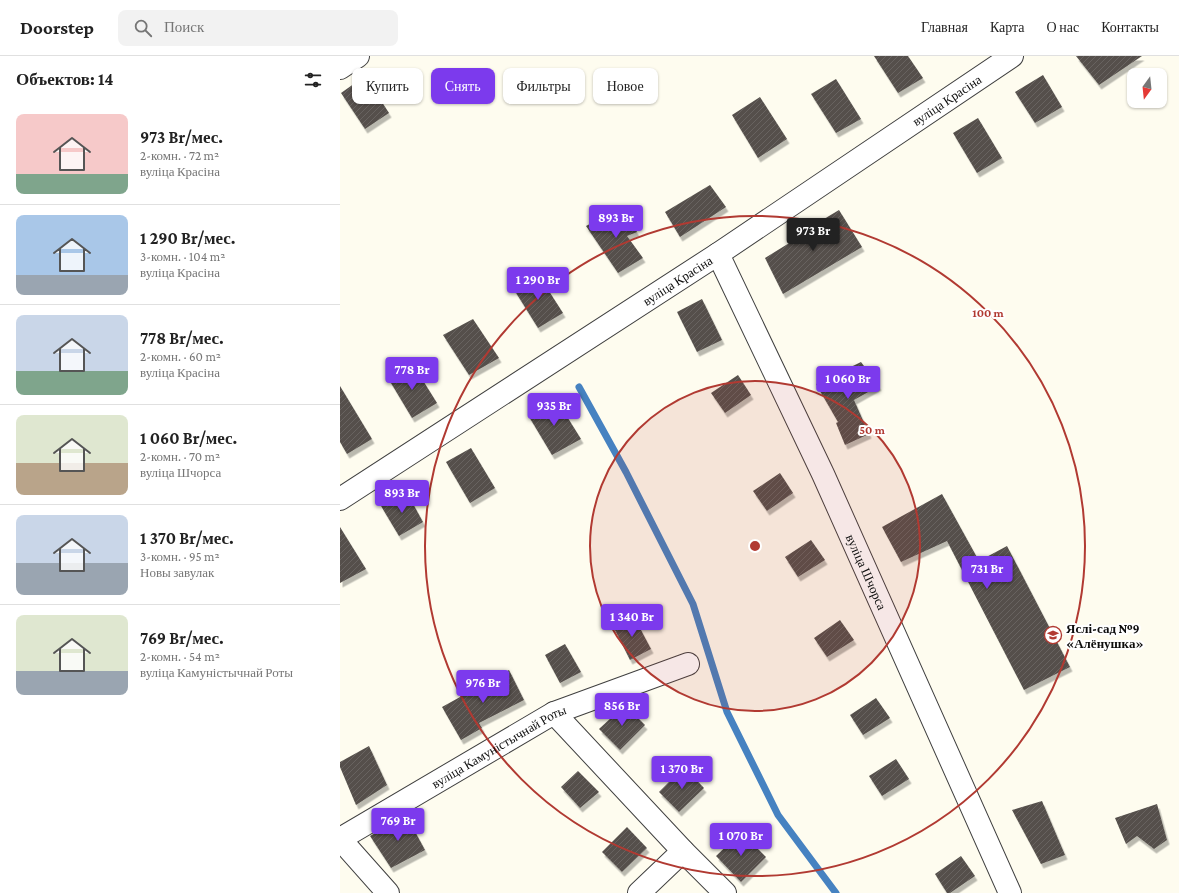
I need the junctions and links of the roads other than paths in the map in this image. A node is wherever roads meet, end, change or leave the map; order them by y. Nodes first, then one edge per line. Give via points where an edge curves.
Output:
1 (358, 56) edge
2 (1012, 56) edge
3 (340, 68) edge
4 (718, 254) junction
5 (340, 499) edge
6 (688, 664) dead end
7 (554, 713) junction
8 (340, 839) edge
9 (682, 851) junction
10 (388, 893) edge
11 (639, 893) edge
12 (725, 893) edge
13 (1010, 893) edge

1 - 3 street
2 - 4 street, вуліца Красіна
4 - 5 street, вуліца Красіна
4 - 13 street, вуліца Шчорса via 824,474
6 - 7 street, вуліца Камуністычнай Роты
7 - 8 street, вуліца Камуністычнай Роты
7 - 9 street
8 - 10 street
9 - 11 street
9 - 12 street

